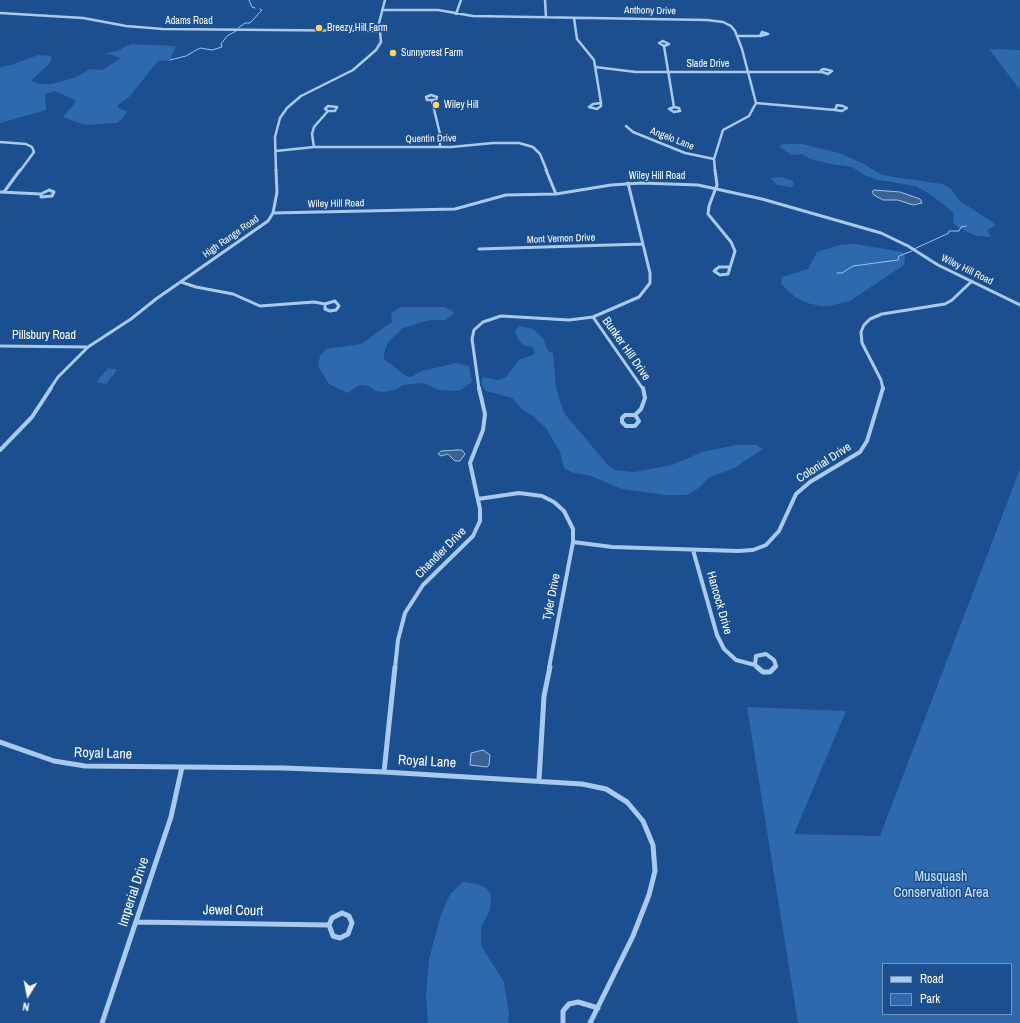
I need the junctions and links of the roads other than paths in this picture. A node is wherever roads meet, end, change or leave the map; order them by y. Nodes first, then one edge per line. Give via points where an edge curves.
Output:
1 (385, 0) edge
2 (461, 0) edge
3 (545, 0) edge
4 (382, 10) junction
5 (0, 13) edge
6 (456, 14) junction
7 (546, 17) junction
8 (574, 18) junction
9 (380, 31) junction
10 (737, 36) junction
11 (760, 36) dead end
12 (664, 46) dead end
13 (595, 67) junction
14 (668, 72) junction
15 (748, 72) junction
16 (822, 72) dead end
17 (432, 101) dead end
18 (601, 103) dead end
19 (756, 103) junction
20 (674, 107) dead end
21 (328, 111) dead end
22 (834, 111) dead end
23 (626, 126) dead end
24 (0, 142) edge
25 (314, 147) junction
26 (440, 147) junction
27 (276, 151) junction
28 (714, 159) junction
29 (628, 183) junction
30 (716, 188) junction
31 (0, 192) edge
32 (4, 192) junction
33 (41, 194) dead end
34 (556, 194) junction
35 (274, 213) junction
36 (643, 244) junction
37 (479, 249) dead end
38 (730, 267) junction
39 (972, 281) junction
40 (181, 282) junction
41 (325, 304) dead end
42 (1020, 305) edge
43 (593, 317) junction
44 (0, 346) edge
45 (88, 347) junction
46 (635, 415) junction
47 (0, 450) edge
48 (478, 499) junction
49 (573, 542) junction
50 (693, 550) junction
51 (755, 665) junction
52 (0, 742) edge
53 (182, 767) junction
54 (384, 772) junction
55 (539, 780) junction
56 (137, 922) junction
57 (329, 925) junction
58 (598, 1008) junction
59 (102, 1023) edge
60 (563, 1023) edge
61 (590, 1023) edge

1 - 4 street, High Range Road
2 - 6 street
3 - 7 street
4 - 6 street, Anthony Drive via 438,10
4 - 9 street, High Range Road
5 - 9 street, Adams Road via 78,17 126,26 163,29
6 - 7 street, Anthony Drive
7 - 8 street, Anthony Drive
8 - 10 street, Anthony Drive via 712,20 731,26
8 - 13 street via 576,36 592,57
9 - 27 street, High Range Road via 380,45 363,63 306,93 287,108 275,132
10 - 11 street
10 - 15 street
12 - 14 street
13 - 14 street, Slade Drive via 630,72
13 - 18 street
14 - 15 street, Slade Drive
14 - 20 street
15 - 16 street, Slade Drive
15 - 19 street
17 - 26 street via 440,134
19 - 22 street
19 - 28 street via 748,116 723,130
21 - 25 street via 313,129
23 - 28 street, Angelo Lane via 633,132 685,153
24 - 32 street via 26,144 32,147 34,152
25 - 26 street, Quentin Drive
25 - 27 street, Quentin Drive
26 - 34 street, Quentin Drive via 496,143 519,143 530,146 541,155
27 - 35 street, High Range Road via 277,192
28 - 30 street
29 - 30 street, Wiley Hill Road via 685,184
29 - 34 street, Wiley Hill Road
29 - 36 street, Bunker Hill Drive
30 - 38 street via 708,214 734,246
30 - 39 street, Wiley Hill Road via 881,234
31 - 32 street
32 - 33 street
34 - 35 street, Wiley Hill Road via 510,195 455,209
35 - 40 street, High Range Road via 264,225
36 - 37 street, Mont Vernon Drive
36 - 43 street, Bunker Hill Drive via 651,278 647,290 639,297
38 - 38 street via 728,274 725,275 718,275 714,271 719,267
39 - 42 street, Wiley Hill Road
39 - 50 street, Colonial Drive via 944,304 882,314 864,325 861,332 862,343 883,389 867,441 860,452 810,482 796,494 772,540 762,547 748,551
40 - 41 street via 233,294 263,306 308,302
40 - 45 street, High Range Road via 125,324
43 - 46 street, Bunker Hill Drive via 643,388 644,401
43 - 48 street, Chandler Drive via 569,320 501,316 483,322 474,330 472,350 485,414 483,430 470,463
44 - 45 street, Pillsbury Road
45 - 47 street, High Range Road via 58,377 32,417
46 - 46 street, Bunker Hill Drive via 625,415 622,422 629,426 637,425 639,419
48 - 49 street, Tyler Drive via 519,492 546,498 561,508 569,518 573,529
48 - 54 street, Chandler Drive via 481,517 476,532 423,585 404,613 398,640
49 - 50 street, Colonial Drive via 612,547
49 - 55 street, Tyler Drive via 544,696
50 - 51 street, Hancock Drive via 721,644 736,660
51 - 51 street, Hancock Drive via 759,670 766,672 772,671 776,666 772,657 762,654 756,656
52 - 53 street, Royal Lane via 70,765
53 - 54 street, Royal Lane
53 - 56 street, Imperial Drive via 171,817
54 - 55 street, Royal Lane
55 - 58 street, Royal Lane via 590,784 613,793 639,814 648,829 653,845 655,871 649,895 633,936
56 - 57 street, Jewel Court
56 - 59 street, Imperial Drive
57 - 57 street via 330,933 340,938 348,934 352,923 349,916 342,913 332,918
58 - 60 street via 578,1002 569,1004 563,1011
58 - 61 street, Royal Lane

